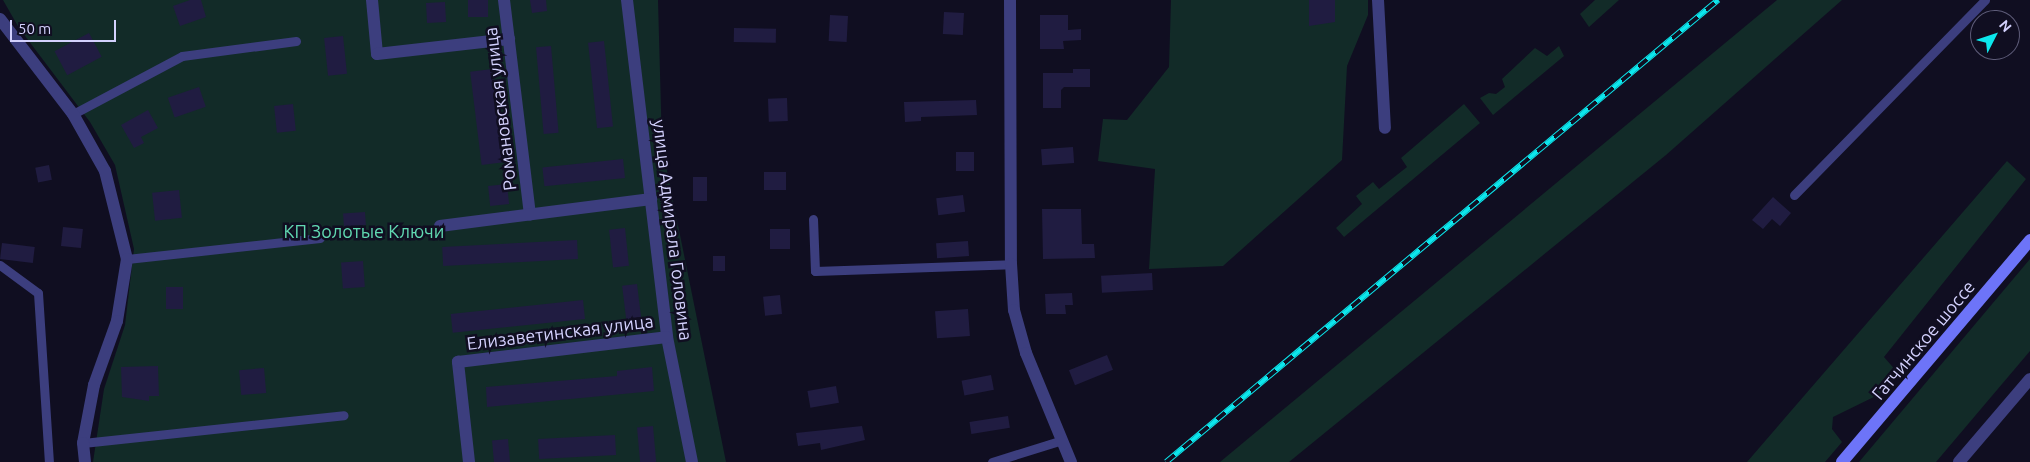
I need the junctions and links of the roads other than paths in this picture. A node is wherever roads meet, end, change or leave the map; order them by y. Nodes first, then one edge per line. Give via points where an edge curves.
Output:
1 (372, 0) edge
2 (504, 0) edge
3 (627, 0) edge
4 (1010, 0) edge
5 (1378, 0) edge
6 (1985, 0) edge
7 (0, 19) edge
8 (509, 39) junction
9 (296, 41) dead end
10 (72, 114) junction
11 (1385, 128) dead end
12 (1794, 195) dead end
13 (651, 199) junction
14 (530, 214) junction
15 (813, 220) dead end
16 (440, 226) dead end
17 (320, 238) dead end
18 (2030, 240) edge
19 (127, 259) junction
20 (1011, 264) junction
21 (0, 265) edge
22 (667, 337) junction
23 (2030, 379) edge
24 (344, 415) dead end
25 (1062, 440) junction
26 (83, 443) junction
27 (49, 462) edge
28 (85, 462) edge
29 (470, 462) edge
30 (692, 462) edge
31 (992, 462) edge
32 (1071, 462) edge
33 (1842, 462) edge
34 (1959, 462) edge

1 - 8 street via 376,54
2 - 8 street, Романовская улица
3 - 13 street, улица Адмирала Головина
4 - 20 street
5 - 11 street
6 - 12 lane
7 - 10 street
8 - 14 street, Романовская улица
9 - 10 lane via 182,56
10 - 19 street via 105,171
13 - 14 street
13 - 22 street, улица Адмирала Головина
14 - 16 street
15 - 20 lane via 815,271
17 - 19 lane
18 - 33 main road, Гатчинское шоссе
19 - 26 street via 118,321 94,385
20 - 25 street via 1014,310 1026,353
21 - 27 lane via 38,293
22 - 29 street, Елизаветинская улица via 458,362
22 - 30 street, улица Адмирала Головина
23 - 34 street
24 - 26 lane
25 - 31 lane
25 - 32 street
26 - 28 street

